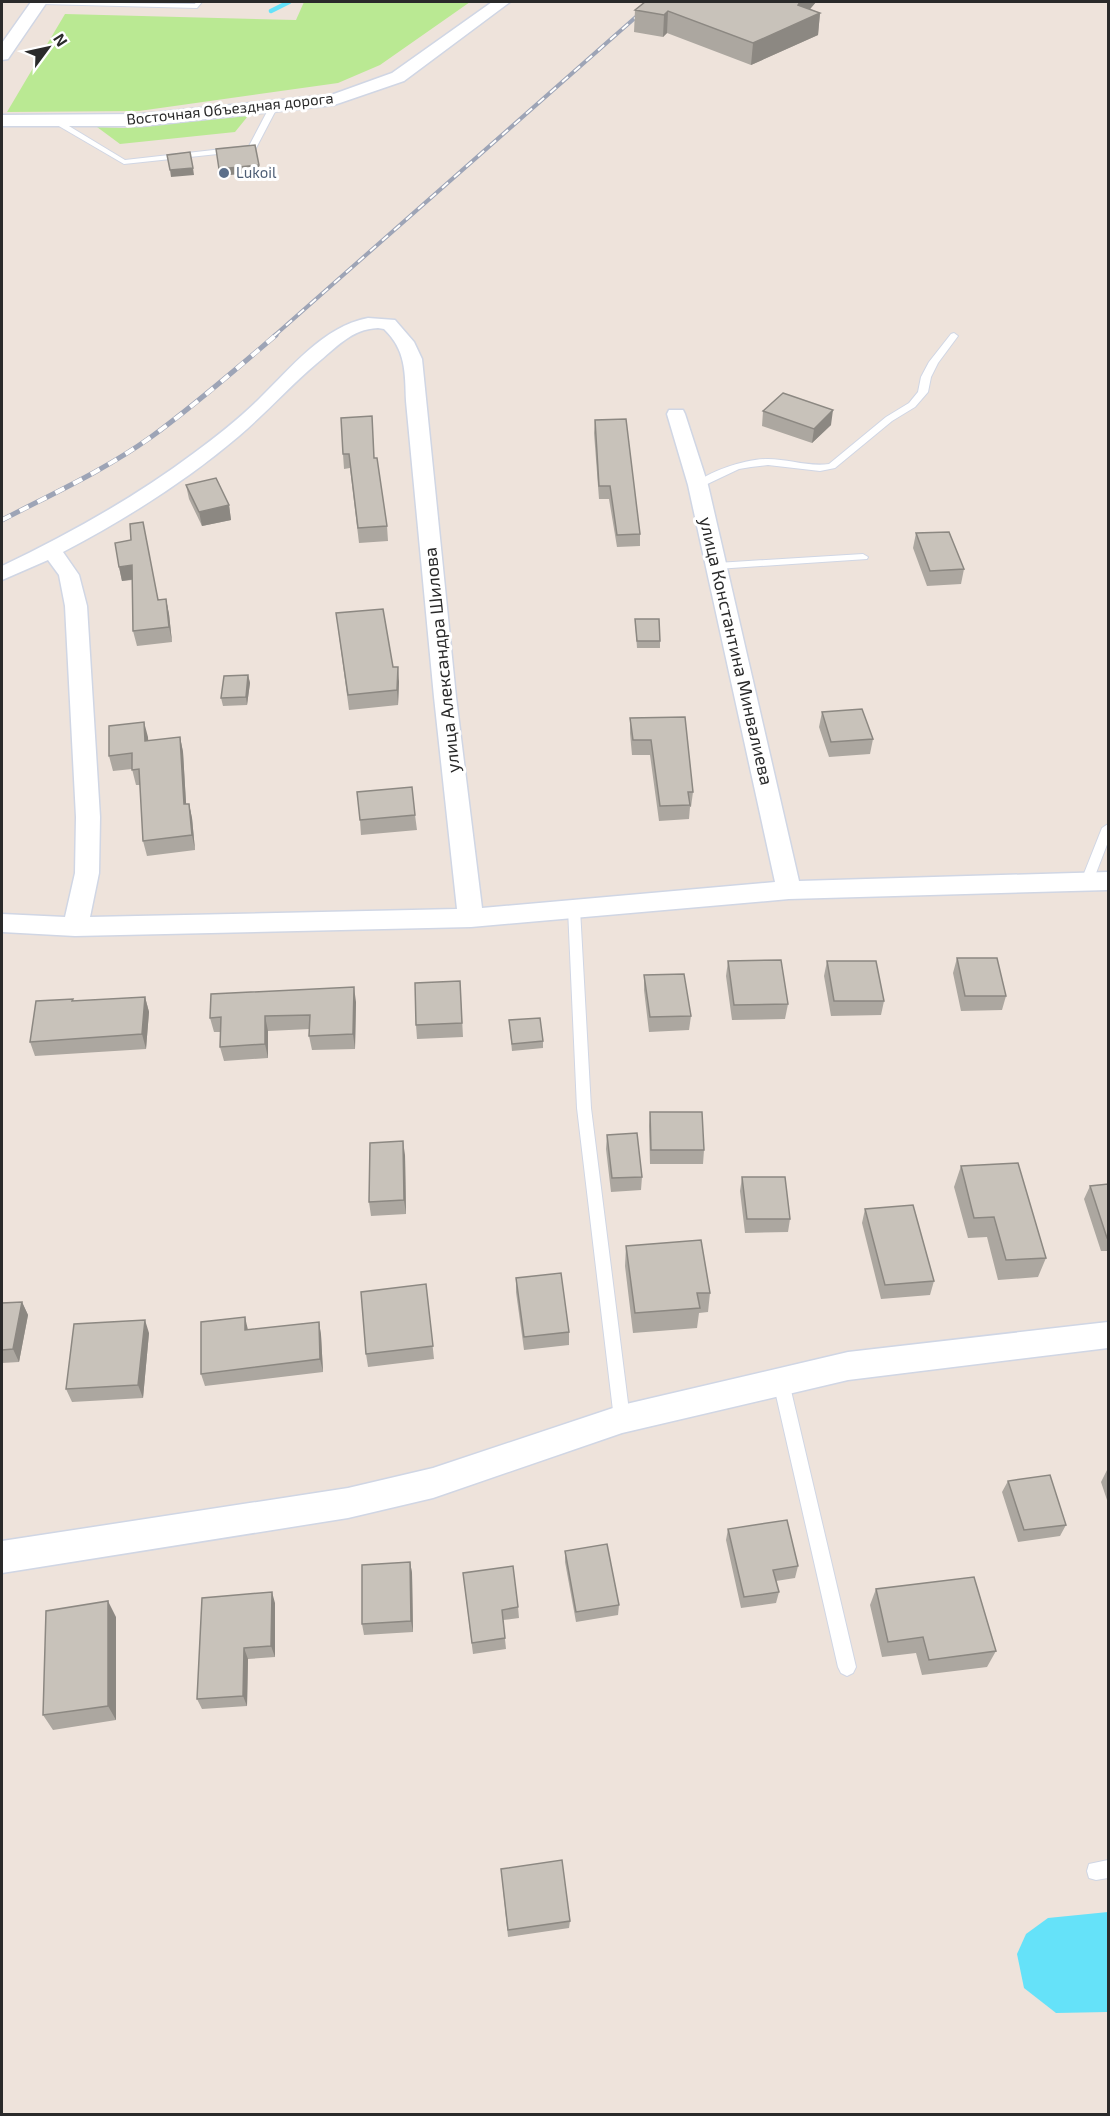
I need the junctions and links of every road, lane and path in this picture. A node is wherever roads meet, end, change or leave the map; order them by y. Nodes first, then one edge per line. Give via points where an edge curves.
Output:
1 (41, 2) edge
2 (200, 2) edge
3 (502, 2) edge
4 (142, 3) edge
5 (2, 55) edge
6 (273, 108) junction
7 (2, 121) edge
8 (56, 122) junction
9 (954, 336) dead end
10 (675, 414) dead end
11 (698, 485) junction
12 (52, 550) junction
13 (863, 557) dead end
14 (717, 566) junction
15 (2, 574) edge
16 (1108, 828) edge
17 (1098, 881) edge
18 (789, 890) junction
19 (574, 909) junction
20 (471, 918) junction
21 (2, 923) edge
22 (75, 927) junction
23 (1108, 1335) edge
24 (781, 1382) junction
25 (622, 1419) junction
26 (2, 1557) edge
27 (847, 1667) dead end

1 - 4 lane
1 - 5 main road
2 - 4 lane via 197,6
3 - 6 main road, Восточная Объездная дорога via 398,77 333,100
6 - 8 main road, Восточная Объездная дорога via 142,120
6 - 8 lane via 252,148 124,162
7 - 8 main road, Восточная Объездная дорога
9 - 11 lane via 934,362 923,392 912,405 832,466 751,464
10 - 11 street, улица Константина Минвалиева
11 - 14 street, улица Константина Минвалиева
12 - 15 street, улица Александра Шилова
12 - 20 street, улица Александра Шилова via 159,487 220,442 336,335 363,323 389,324 413,353 445,698
12 - 22 street via 69,575 76,606 88,817 87,873
13 - 14 lane
14 - 18 street, улица Константина Минвалиева
16 - 17 lane
17 - 18 street
18 - 19 street
19 - 20 street
19 - 25 lane via 584,1108
20 - 22 street
21 - 22 street
23 - 24 street via 848,1366
24 - 25 street
24 - 27 lane
25 - 26 street via 433,1483 348,1503

